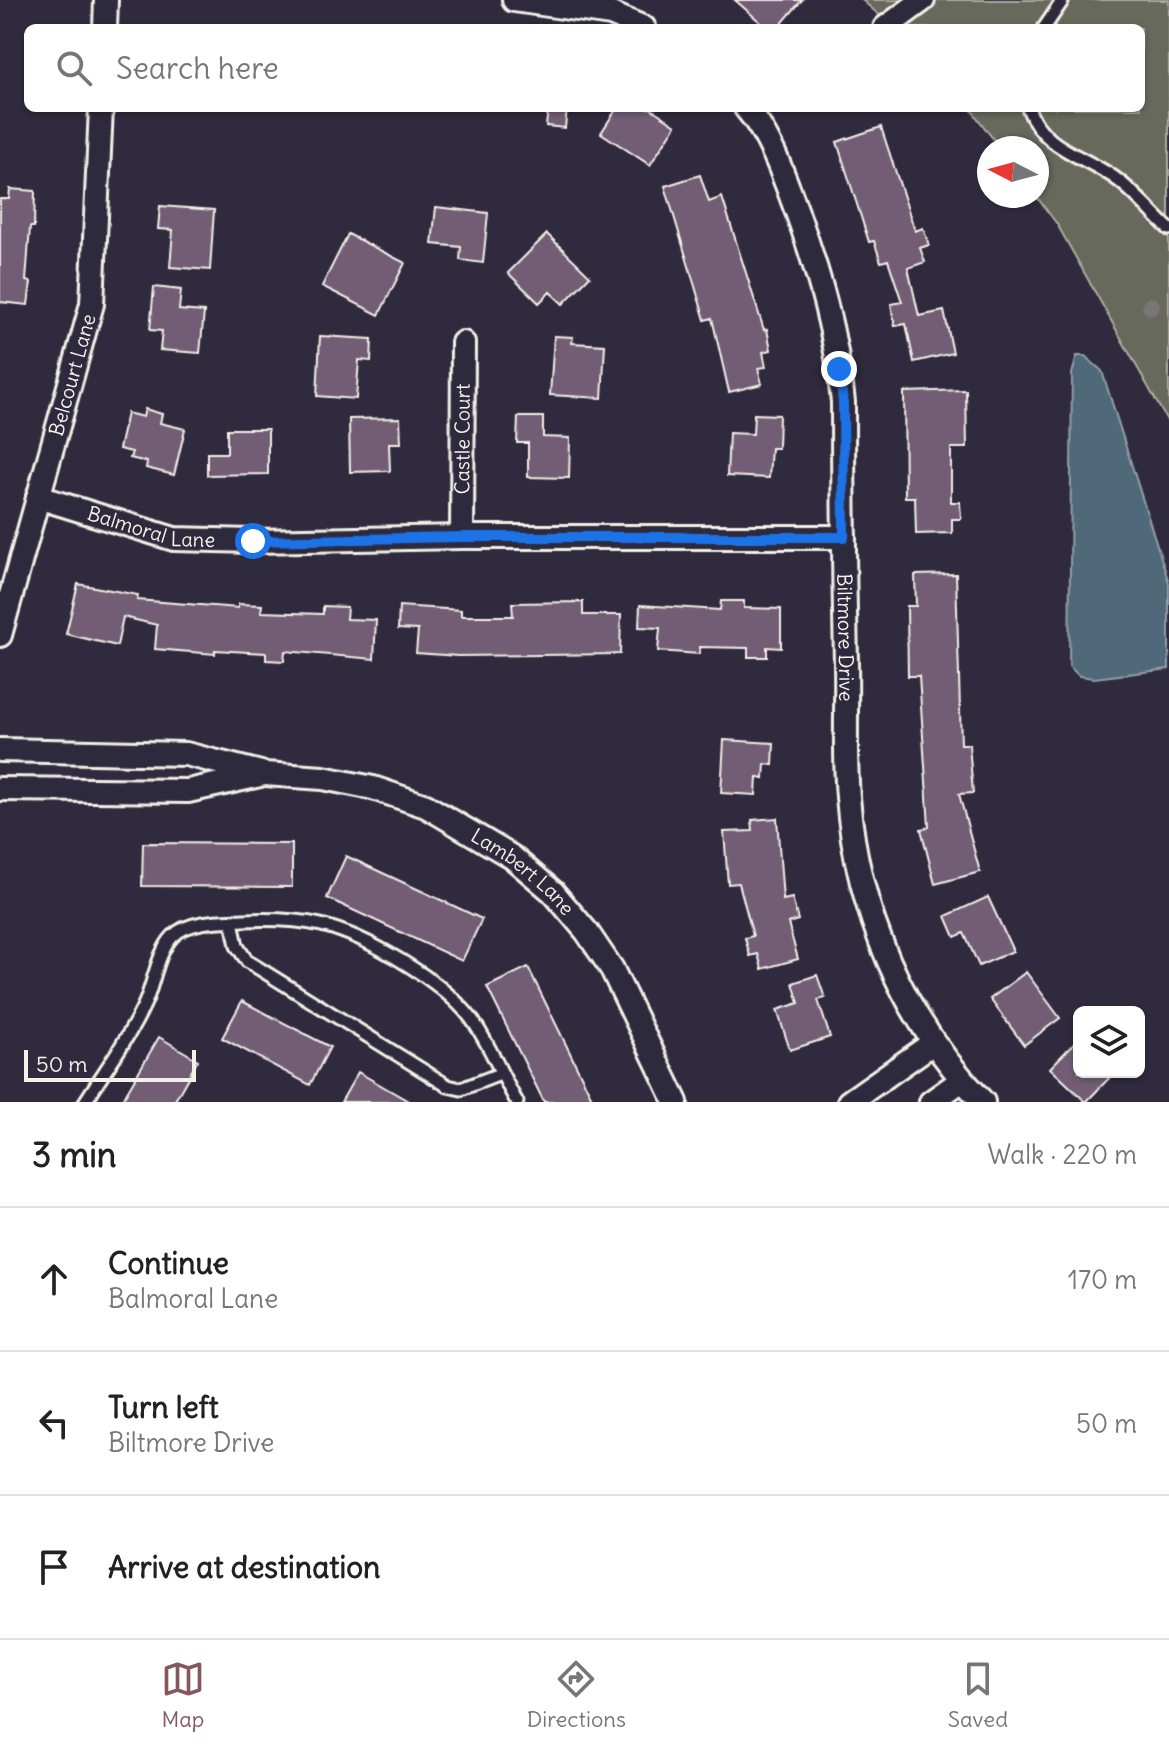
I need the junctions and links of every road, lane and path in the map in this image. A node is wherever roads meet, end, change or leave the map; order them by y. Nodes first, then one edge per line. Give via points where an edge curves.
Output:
1 (106, 0) edge
2 (514, 0) edge
3 (923, 0) edge
4 (1063, 0) edge
5 (105, 24) edge
6 (635, 24) edge
7 (890, 24) edge
8 (1047, 24) edge
9 (101, 112) edge
10 (760, 112) edge
11 (1029, 112) edge
12 (1169, 229) edge
13 (463, 343) dead end
14 (38, 497) junction
15 (462, 537) junction
16 (844, 537) junction
17 (0, 635) edge
18 (0, 750) edge
19 (265, 774) junction
20 (0, 789) edge
21 (232, 921) junction
22 (933, 1043) junction
23 (500, 1074) junction
24 (962, 1080) junction
25 (85, 1102) edge
26 (517, 1102) edge
27 (676, 1102) edge
28 (849, 1102) edge
29 (931, 1102) edge
30 (983, 1102) edge

1 - 5 street
2 - 6 street via 611,14
3 - 7 street
4 - 8 lane
9 - 14 street, Belcourt Lane via 92,304
10 - 16 street, Biltmore Drive via 822,283 832,326 843,402
11 - 12 lane via 1034,125 1068,154 1118,180
13 - 15 street, Castle Court
14 - 15 street, Balmoral Lane via 174,539
14 - 17 street, Belcourt Lane
15 - 16 street, Balmoral Lane
16 - 22 street, Biltmore Drive via 845,748 854,843 883,949
18 - 19 street, Lambert Lane via 186,754
19 - 20 street, Lambert Lane via 188,791
19 - 27 street, Lambert Lane via 323,778 386,792 426,806 512,857 553,892 612,969
21 - 23 lane via 291,920 322,926 426,976 473,1020
21 - 23 lane via 237,946 247,961 448,1086 461,1089
21 - 25 lane via 187,926 173,936 135,1022
22 - 24 street, Biltmore Drive
22 - 28 street
23 - 26 lane
24 - 29 street
24 - 30 street, Biltmore Drive

